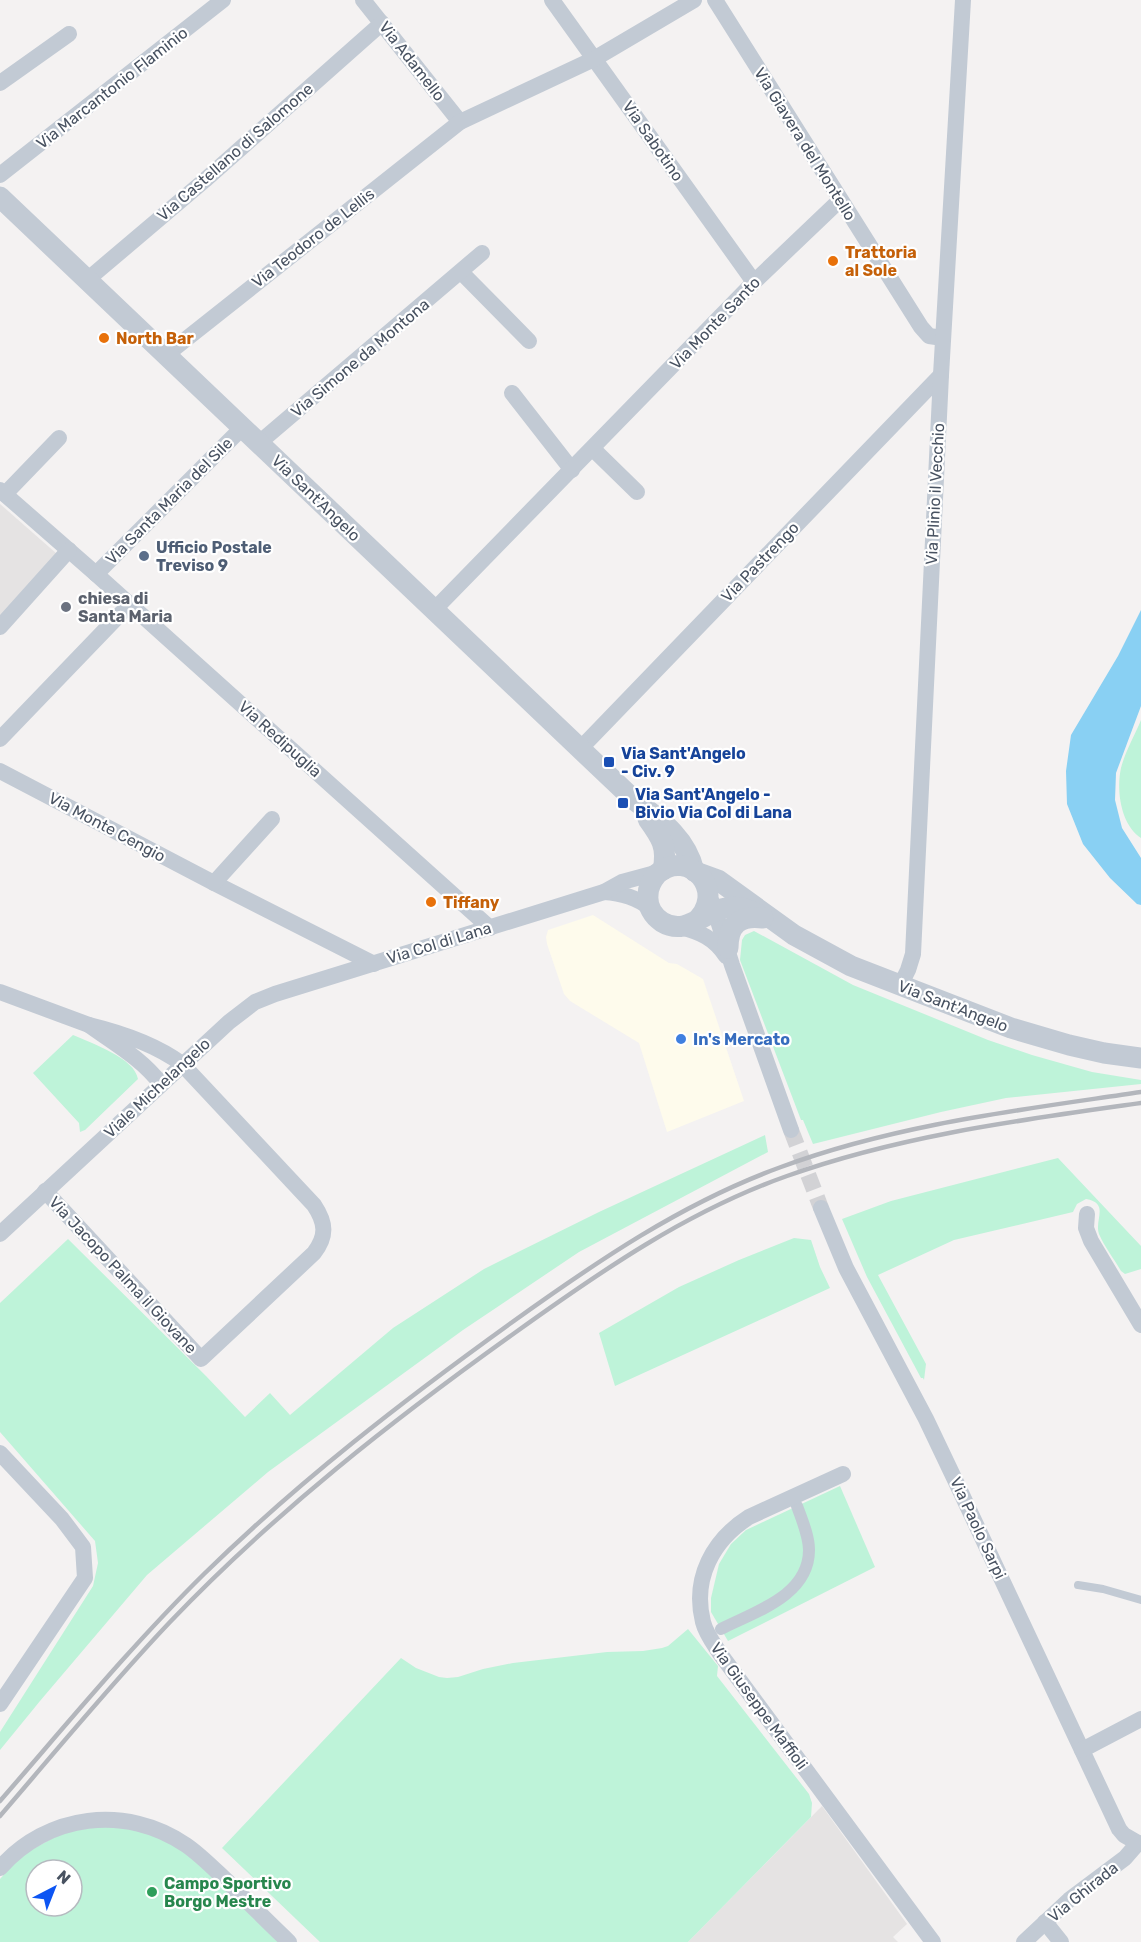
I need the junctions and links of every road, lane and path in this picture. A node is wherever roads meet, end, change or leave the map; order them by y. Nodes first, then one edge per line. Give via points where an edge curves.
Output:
1 (223, 0) edge
2 (363, 0) edge
3 (552, 0) edge
4 (694, 0) edge
5 (715, 0) edge
6 (963, 0) edge
7 (382, 23) junction
8 (69, 34) dead end
9 (594, 59) junction
10 (0, 83) edge
11 (460, 122) junction
12 (0, 175) edge
13 (0, 197) edge
14 (840, 200) junction
15 (482, 253) dead end
16 (460, 272) junction
17 (87, 280) junction
18 (753, 282) junction
19 (943, 338) junction
20 (529, 340) dead end
21 (166, 355) junction
22 (941, 375) junction
23 (512, 393) dead end
24 (242, 428) junction
25 (59, 438) dead end
26 (259, 443) junction
27 (592, 448) junction
28 (572, 470) junction
29 (2, 492) edge
30 (637, 492) dead end
31 (69, 550) junction
32 (96, 574) junction
33 (129, 604) junction
34 (434, 610) junction
35 (0, 627) edge
36 (0, 739) edge
37 (580, 749) junction
38 (0, 771) edge
39 (633, 799) junction
40 (272, 819) dead end
41 (661, 871) junction
42 (699, 876) junction
43 (214, 883) junction
44 (604, 892) junction
45 (650, 909) junction
46 (715, 910) junction
47 (770, 920) junction
48 (687, 925) junction
49 (490, 928) junction
50 (730, 957) junction
51 (374, 964) junction
52 (900, 986) junction
53 (0, 992) edge
54 (275, 994) joint
55 (89, 1025) junction
56 (1141, 1058) edge
57 (182, 1064) junction
58 (161, 1084) junction
59 (791, 1130) tunnel mouth
60 (45, 1191) junction
61 (821, 1208) tunnel mouth
62 (1087, 1214) dead end
63 (0, 1234) edge
64 (1141, 1325) edge
65 (0, 1453) edge
66 (843, 1474) dead end
67 (797, 1506) dead end
68 (1078, 1585) dead end
69 (1141, 1600) edge
70 (721, 1629) dead end
71 (0, 1704) edge
72 (1141, 1719) edge
73 (1082, 1750) junction
74 (1139, 1843) edge
75 (0, 1868) edge
76 (1045, 1922) junction
77 (289, 1942) edge
78 (933, 1942) edge
79 (1024, 1942) edge
80 (1061, 1942) edge

1 - 12 street, Via Marcantonio Flaminio
2 - 7 street, Via Adamello
3 - 9 street, Via Sabotino
4 - 9 street
5 - 14 street, Via Giavera del Montello
6 - 19 street, Via Plinio il Vecchio
7 - 11 street, Via Adamello
7 - 17 street, Via Castellano di Salomone
8 - 10 street
9 - 11 street
9 - 18 street, Via Sabotino
11 - 21 street, Via Teodoro de Lellis
13 - 17 street, Via Sant'Angelo
14 - 18 street, Via Monte Santo
14 - 19 street, Via Giavera del Montello via 921,327 929,336
15 - 16 street, Via Simone da Montona
16 - 20 street
16 - 26 street, Via Simone da Montona
17 - 21 street, Via Sant'Angelo
18 - 27 street, Via Monte Santo
19 - 22 street, Via Plinio il Vecchio
21 - 24 street, Via Sant'Angelo
22 - 37 street, Via Pastrengo
22 - 52 street, Via Plinio il Vecchio via 913,954
23 - 28 street
24 - 26 street, Via Sant'Angelo
24 - 32 street, Via Santa Maria del Sile
25 - 29 street, Via Redipuglia
26 - 34 street, Via Sant'Angelo
27 - 28 street, Via Monte Santo
27 - 30 street
28 - 34 street, Via Monte Santo
29 - 31 street, Via Redipuglia
31 - 32 street, Via Redipuglia
31 - 35 street
32 - 33 street, Via Redipuglia
33 - 36 street
33 - 49 street, Via Redipuglia
34 - 37 street, Via Sant'Angelo
37 - 39 street, Via Sant'Angelo
38 - 43 street, Via Monte Cengio
39 - 41 street, Via Sant'Angelo via 662,839 666,850
39 - 42 street, Via Sant'Angelo via 685,845
40 - 43 street
41 - 42 street, Via Sant'Angelo via 680,866
41 - 44 street, Via Col di Lana via 622,882
41 - 45 street, Via Sant'Angelo via 649,887
42 - 46 street
42 - 47 street, Via Sant'Angelo via 718,880
42 - 48 street via 708,903 701,917
43 - 51 street, Via Monte Cengio
44 - 45 street, Via Col di Lana via 621,892
44 - 49 street, Via Col di Lana
45 - 48 street via 664,923
46 - 47 street, Via Sant'Angelo via 742,908
46 - 48 street
46 - 50 street
47 - 50 street via 753,917 736,923 728,937
47 - 52 street, Via Sant'Angelo via 834,957
48 - 50 street via 713,940
49 - 51 street, Via Col di Lana
50 - 59 street
51 - 54 street, Via Col di Lana
52 - 56 street, Via Sant'Angelo via 1011,1028 1104,1053
53 - 55 street
54 - 57 street, Viale Michelangelo via 242,1011
55 - 57 street via 154,1047
55 - 58 street via 138,1059
57 - 58 street, Viale Michelangelo
57 - 60 street, Via Jacopo Palma il Giovane via 314,1205 324,1230 314,1253 201,1359
58 - 60 street, Viale Michelangelo
60 - 63 street, Viale Michelangelo
61 - 73 street, Via Paolo Sarpi via 846,1268 936,1440
62 - 64 street via 1086,1228 1091,1240
65 - 71 street via 83,1548 85,1578
66 - 78 street, Via Giuseppe Maffioli via 749,1517 723,1538 704,1575 700,1601 703,1622 721,1655
67 - 70 street via 809,1550 806,1568 794,1589
68 - 69 lane
72 - 73 street
73 - 74 street, Via Paolo Sarpi via 1119,1829
74 - 76 street, Via Ghirada
75 - 77 street via 14,1852 53,1829 100,1820 142,1825 187,1845
76 - 79 street, Via Ghirada
76 - 80 street

